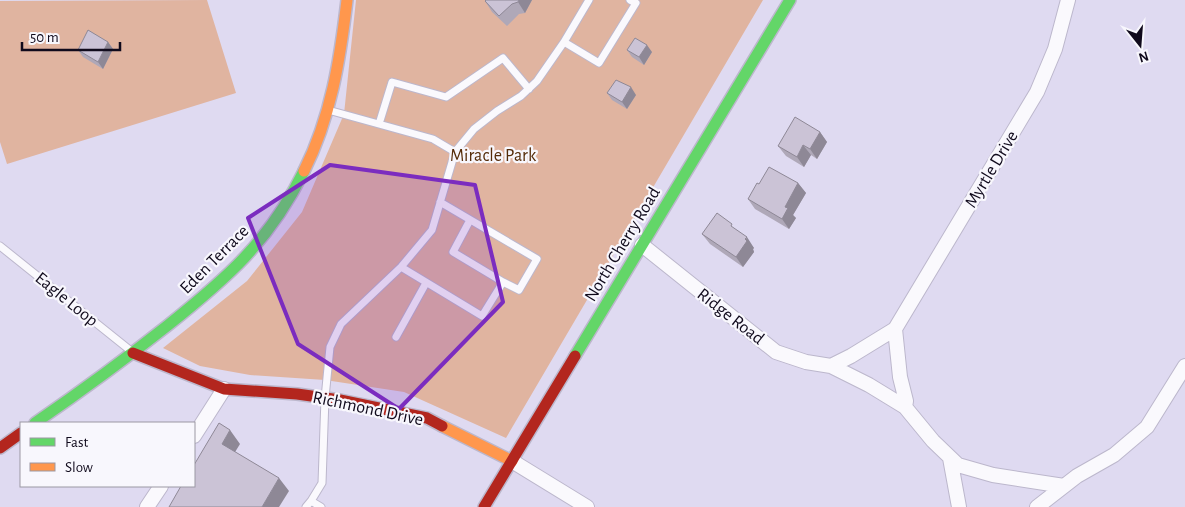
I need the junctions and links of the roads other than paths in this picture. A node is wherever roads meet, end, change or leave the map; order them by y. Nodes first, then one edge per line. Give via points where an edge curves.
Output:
1 (347, 0) edge
2 (589, 0) edge
3 (630, 0) edge
4 (790, 0) edge
5 (1068, 0) edge
6 (564, 42) junction
7 (529, 89) junction
8 (328, 110) junction
9 (379, 124) junction
10 (455, 152) junction
11 (440, 202) junction
12 (470, 220) junction
13 (642, 245) junction
14 (0, 246) edge
15 (401, 268) junction
16 (503, 282) junction
17 (426, 283) junction
18 (895, 330) junction
19 (396, 337) dead end
20 (133, 353) junction
21 (831, 366) junction
22 (1185, 366) edge
23 (224, 389) junction
24 (325, 398) junction
25 (905, 407) junction
26 (36, 422) edge
27 (20, 434) edge
28 (195, 434) edge
29 (0, 448) edge
30 (950, 458) junction
31 (512, 461) junction
32 (1064, 486) junction
33 (160, 487) edge
34 (308, 504) edge
35 (147, 507) edge
36 (321, 507) edge
37 (484, 507) edge
38 (587, 507) edge
39 (959, 507) edge
40 (1037, 507) edge

1 - 8 street, Eden Terrace via 336,80
2 - 6 lane
3 - 6 lane via 636,3 599,63
4 - 13 street, North Cherry Road
5 - 18 street, Myrtle Drive via 1056,49 1037,92
6 - 7 lane
7 - 9 lane via 504,58 446,97 392,82
7 - 10 lane via 474,129
8 - 9 lane
8 - 20 street, Eden Terrace via 302,176 250,253 217,286
9 - 10 lane via 433,139
10 - 11 lane
11 - 12 lane
11 - 15 lane via 432,230
12 - 16 lane via 452,252
12 - 16 lane via 537,258 519,290
13 - 21 street, Ridge Road via 776,352
13 - 31 street, North Cherry Road
14 - 20 lane, Eagle Loop
15 - 17 lane
15 - 24 lane via 341,324 330,347
16 - 17 lane via 482,316
17 - 19 lane
18 - 21 street
18 - 25 street
20 - 23 street, Richmond Drive
20 - 26 street, Eden Terrace
21 - 25 street, Ridge Road
22 - 32 street via 1147,426 1114,455
23 - 24 street, Richmond Drive
23 - 28 street
24 - 31 street, Richmond Drive via 427,418
24 - 34 lane via 322,483
25 - 30 street, Ridge Road
27 - 29 street
30 - 32 street, Ridge Road via 958,464 994,475
30 - 39 street
31 - 37 street, North Cherry Road
31 - 38 street, Richmond Drive
32 - 40 street
33 - 35 street
34 - 36 lane

